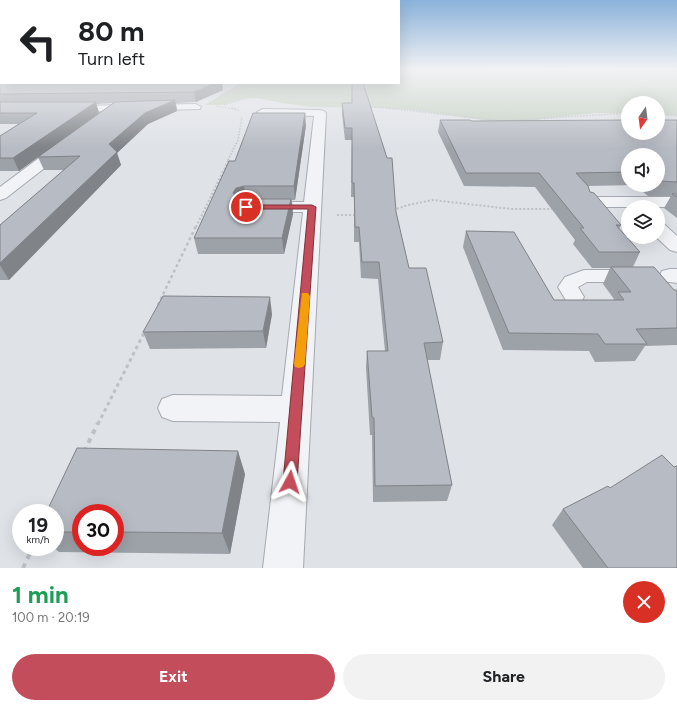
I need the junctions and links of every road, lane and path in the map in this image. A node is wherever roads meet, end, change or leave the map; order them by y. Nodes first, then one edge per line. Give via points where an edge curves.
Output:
1 (258, 105) joint
2 (223, 106) junction
3 (196, 107) joint
4 (365, 107) edge
5 (61, 109) edge
6 (114, 109) junction
7 (621, 113) edge
8 (665, 115) edge
9 (677, 116) edge
10 (95, 123) edge
11 (76, 138) edge
12 (0, 195) edge
13 (591, 202) joint
14 (677, 202) edge
15 (621, 203) edge
16 (665, 203) edge
17 (246, 207) edge
18 (393, 210) edge
19 (312, 211) junction
20 (359, 215) edge
21 (665, 235) edge
22 (677, 246) edge
23 (662, 276) edge
24 (574, 297) dead end
25 (157, 306) edge
26 (146, 328) edge
27 (173, 408) dead end
28 (296, 409) junction
29 (83, 453) edge
30 (29, 556) edge
31 (23, 568) edge
32 (283, 568) edge

1 - 2 path
1 - 19 street via 320,113
2 - 3 path
2 - 25 path via 243,114 238,140
3 - 6 street
4 - 7 path via 505,121
5 - 6 street
6 - 10 street
8 - 9 path
11 - 12 street
13 - 15 street
13 - 18 path via 582,207 540,210 433,200
14 - 16 street
17 - 19 street
19 - 20 path
19 - 28 street
21 - 22 street
23 - 24 lane via 584,276 572,281 568,287
26 - 29 path
27 - 28 street
28 - 32 street
30 - 31 path

